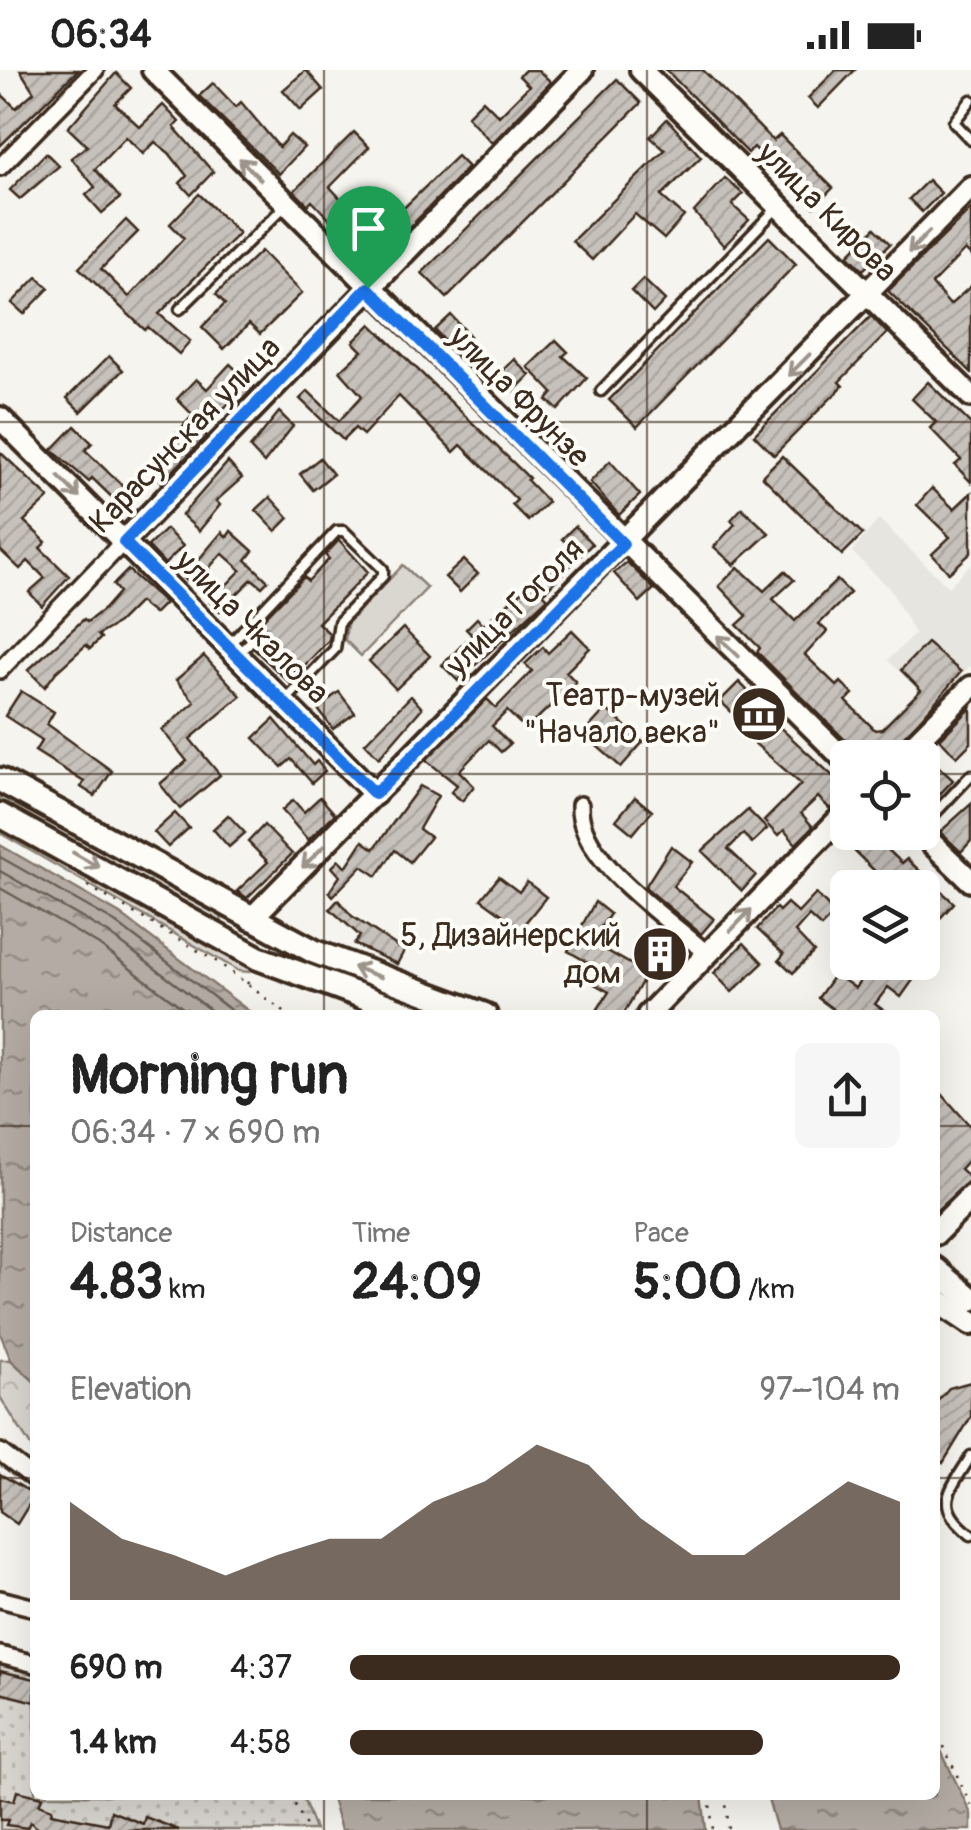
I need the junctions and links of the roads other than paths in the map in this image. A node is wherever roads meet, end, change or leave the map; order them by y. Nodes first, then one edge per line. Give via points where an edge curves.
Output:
1 (95, 70) edge
2 (152, 70) edge
3 (582, 70) edge
4 (642, 70) edge
5 (971, 100) edge
6 (971, 140) edge
7 (0, 168) edge
8 (971, 188) edge
9 (286, 205) junction
10 (779, 206) junction
11 (368, 288) junction
12 (868, 296) junction
13 (180, 309) dead end
14 (601, 391) dead end
15 (971, 396) edge
16 (0, 418) edge
17 (124, 542) junction
18 (623, 544) junction
19 (243, 630) junction
20 (256, 636) junction
21 (233, 650) junction
22 (0, 670) edge
23 (300, 684) junction
24 (971, 687) edge
25 (284, 702) junction
26 (918, 740) edge
27 (830, 745) edge
28 (971, 775) edge
29 (0, 780) edge
30 (375, 794) junction
31 (580, 805) dead end
32 (940, 809) edge
33 (0, 815) edge
34 (830, 828) edge
35 (940, 849) edge
36 (971, 881) edge
37 (251, 919) junction
38 (234, 944) junction
39 (707, 954) junction
40 (400, 1010) edge
41 (472, 1010) edge
42 (653, 1010) edge
43 (971, 1197) edge
44 (940, 1229) edge
45 (940, 1273) edge
46 (971, 1299) edge
47 (940, 1302) edge
48 (971, 1323) edge
49 (0, 1452) edge
50 (971, 1456) edge
51 (30, 1474) edge
52 (971, 1535) edge
53 (0, 1599) edge
54 (30, 1607) edge
55 (0, 1655) edge
56 (30, 1663) edge

1 - 7 street
9 -> 2 street, улица Фрунзе
3 - 11 street, Карасунская улица
4 - 10 street, улица Кирова
5 - 6 lane via 954,122
8 -> 12 street, улица Гоголя
9 - 11 street, улица Фрунзе
9 - 13 lane
10 - 12 street, улица Кирова
10 - 14 lane
11 - 17 street, Карасунская улица
11 - 18 street, улица Фрунзе
12 - 15 street, улица Кирова
12 -> 18 street, улица Гоголя
16 -> 17 street, улица Чкалова
17 - 21 street, улица Чкалова
17 - 22 street, Карасунская улица
27 -> 18 street, улица Фрунзе
18 - 30 street, улица Гоголя
19 - 20 lane
19 - 21 lane
19 - 23 lane via 338,532 357,544 384,572 342,618 335,648
20 - 21 lane
20 - 23 lane
21 - 25 street, улица Чкалова
23 - 25 lane
24 - 26 street
25 - 30 street, улица Чкалова
28 - 32 lane
29 - 37 main road
30 -> 37 street, улица Гоголя
31 - 39 street via 580,819 620,881
33 -> 38 main road
39 -> 34 street
35 - 36 street
37 - 38 main road, улица Гоголя
41 -> 37 main road via 315,952
38 - 40 main road
39 - 42 street
43 - 44 main road
45 - 46 main road
47 - 48 main road
49 - 51 street
50 - 52 lane via 946,1508
53 - 54 street
55 - 56 street

